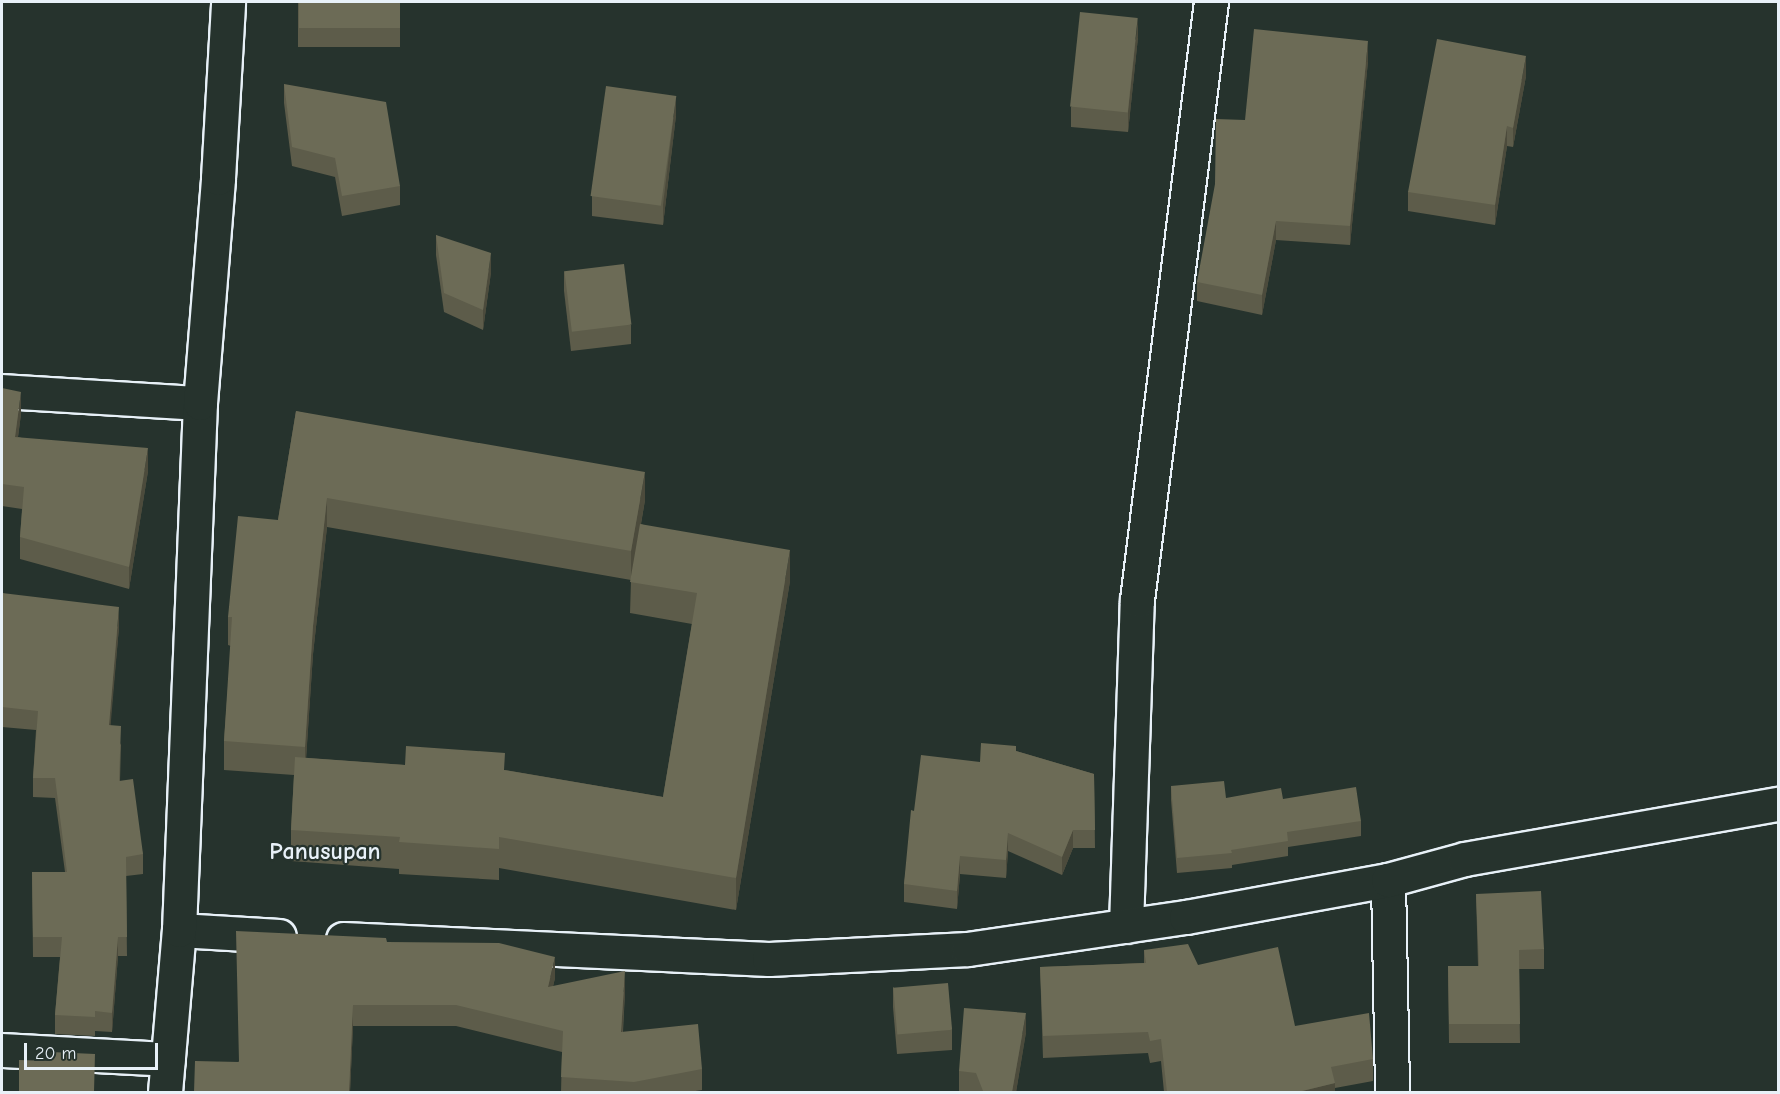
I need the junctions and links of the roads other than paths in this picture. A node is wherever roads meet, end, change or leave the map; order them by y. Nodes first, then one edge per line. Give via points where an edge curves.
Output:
1 (228, 2) edge
2 (1211, 2) edge
3 (2, 391) edge
4 (200, 403) junction
5 (1779, 804) edge
6 (1388, 880) junction
7 (1126, 926) junction
8 (179, 930) junction
9 (2, 1050) edge
10 (168, 1059) junction
11 (165, 1092) edge
12 (1392, 1092) edge

1 - 4 street
2 - 7 street via 1137,600
3 - 4 street
4 - 8 street
5 - 6 street via 1465,859
6 - 7 street
6 - 12 street
7 - 8 street via 968,949 769,959
8 - 10 street
9 - 10 street
10 - 11 street

